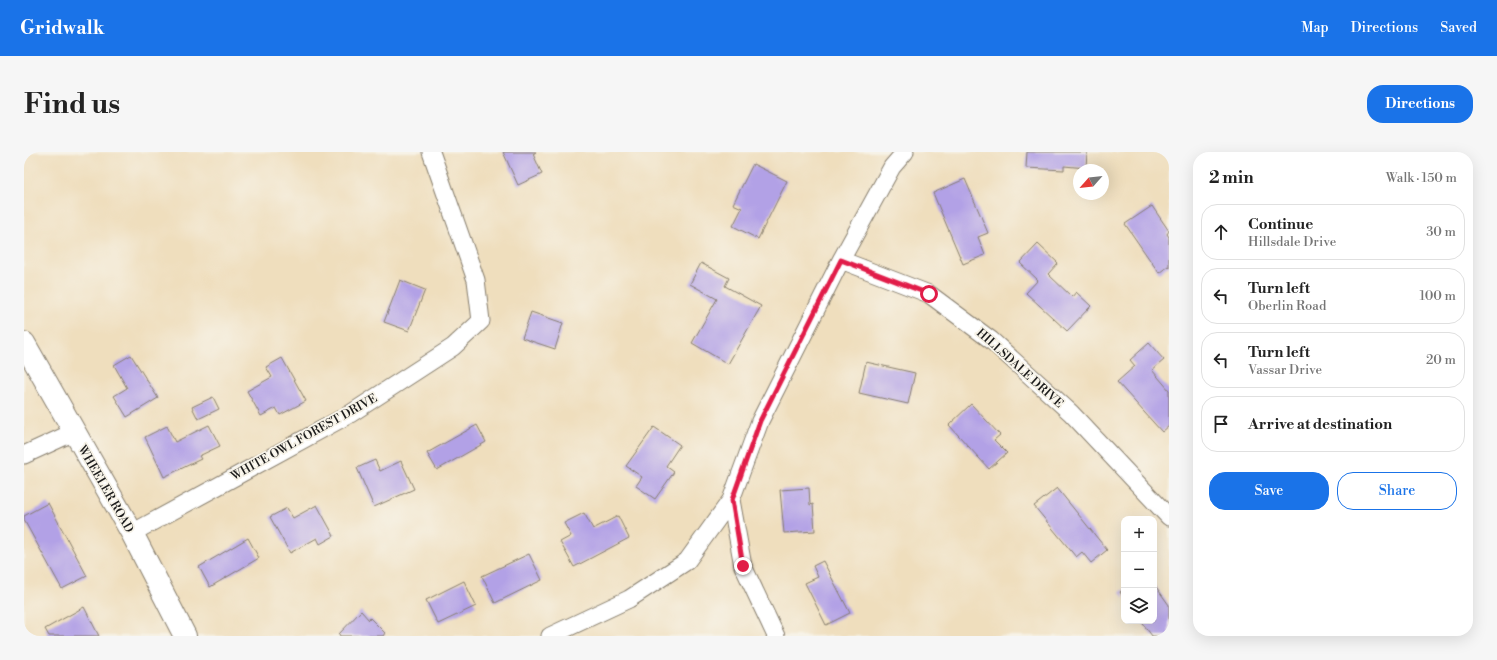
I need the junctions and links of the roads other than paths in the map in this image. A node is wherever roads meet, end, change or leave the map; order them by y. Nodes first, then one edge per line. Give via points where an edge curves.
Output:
1 (431, 152) edge
2 (905, 152) edge
3 (841, 260) junction
4 (24, 343) edge
5 (74, 432) junction
6 (24, 455) edge
7 (732, 500) junction
8 (1169, 517) edge
9 (132, 533) junction
10 (185, 636) edge
11 (550, 636) edge
12 (776, 636) edge

1 - 9 street, WHITE OWL FOREST DRIVE via 476,280 480,321 453,347 350,414
2 - 3 street via 892,167
3 - 7 street via 760,421
3 - 8 street, HILLSDALE DRIVE via 929,294 992,340 1071,413
4 - 5 street, WHEELER ROAD
5 - 6 street
5 - 9 street, WHEELER ROAD
7 - 11 street via 687,561 629,599
7 - 12 street via 743,566
9 - 10 street, WHEELER ROAD

